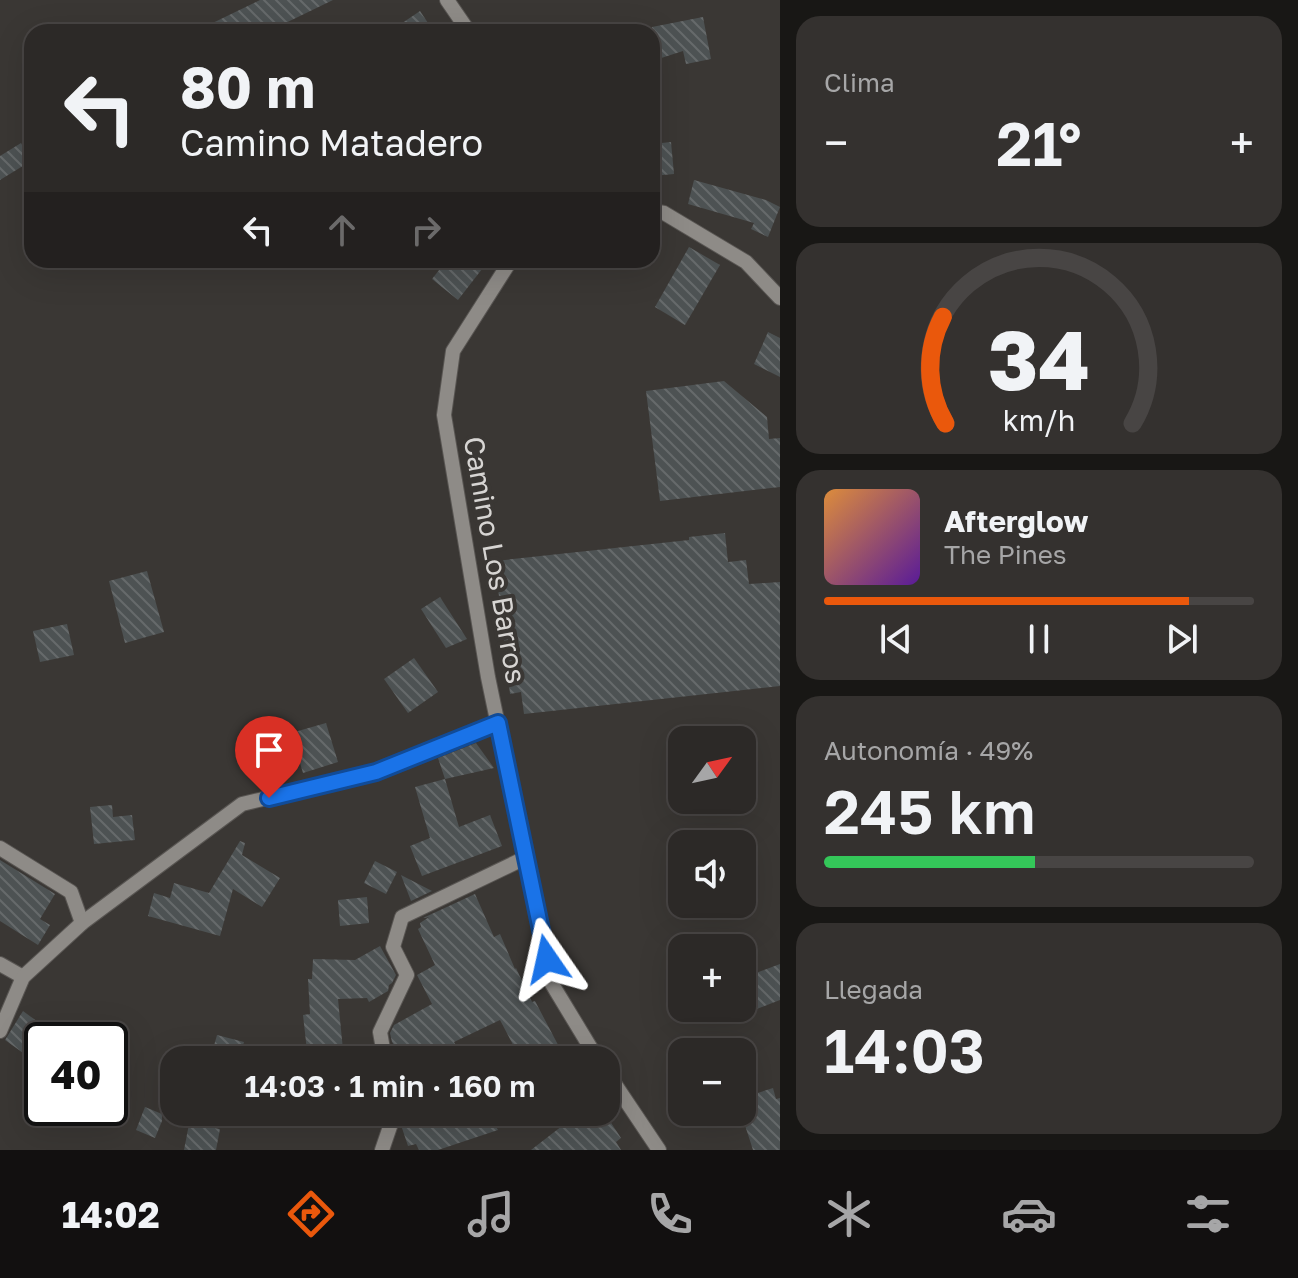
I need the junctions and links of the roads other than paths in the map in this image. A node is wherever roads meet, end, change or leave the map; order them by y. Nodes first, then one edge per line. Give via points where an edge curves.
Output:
1 (447, 0) edge
2 (464, 24) edge
3 (660, 212) edge
4 (506, 268) edge
5 (780, 298) edge
6 (498, 723) junction
7 (0, 848) edge
8 (527, 857) junction
9 (82, 923) junction
10 (0, 964) edge
11 (23, 977) junction
12 (0, 1031) edge
13 (382, 1046) edge
14 (590, 1046) edge
15 (620, 1092) edge
16 (390, 1126) edge
17 (382, 1150) edge
18 (659, 1150) edge

1 - 2 street
3 - 5 street via 746,262
4 - 6 street, Camino Los Barros via 453,351 444,415
6 - 8 street, Camino Los Barros
6 - 9 street via 376,772 242,804
7 - 9 street via 71,892
8 - 13 street via 402,917 393,947 407,975 380,1032
8 - 14 street, Camino Los Barros via 552,984
9 - 11 street
10 - 11 street
11 - 12 street
15 - 18 street
16 - 17 street

